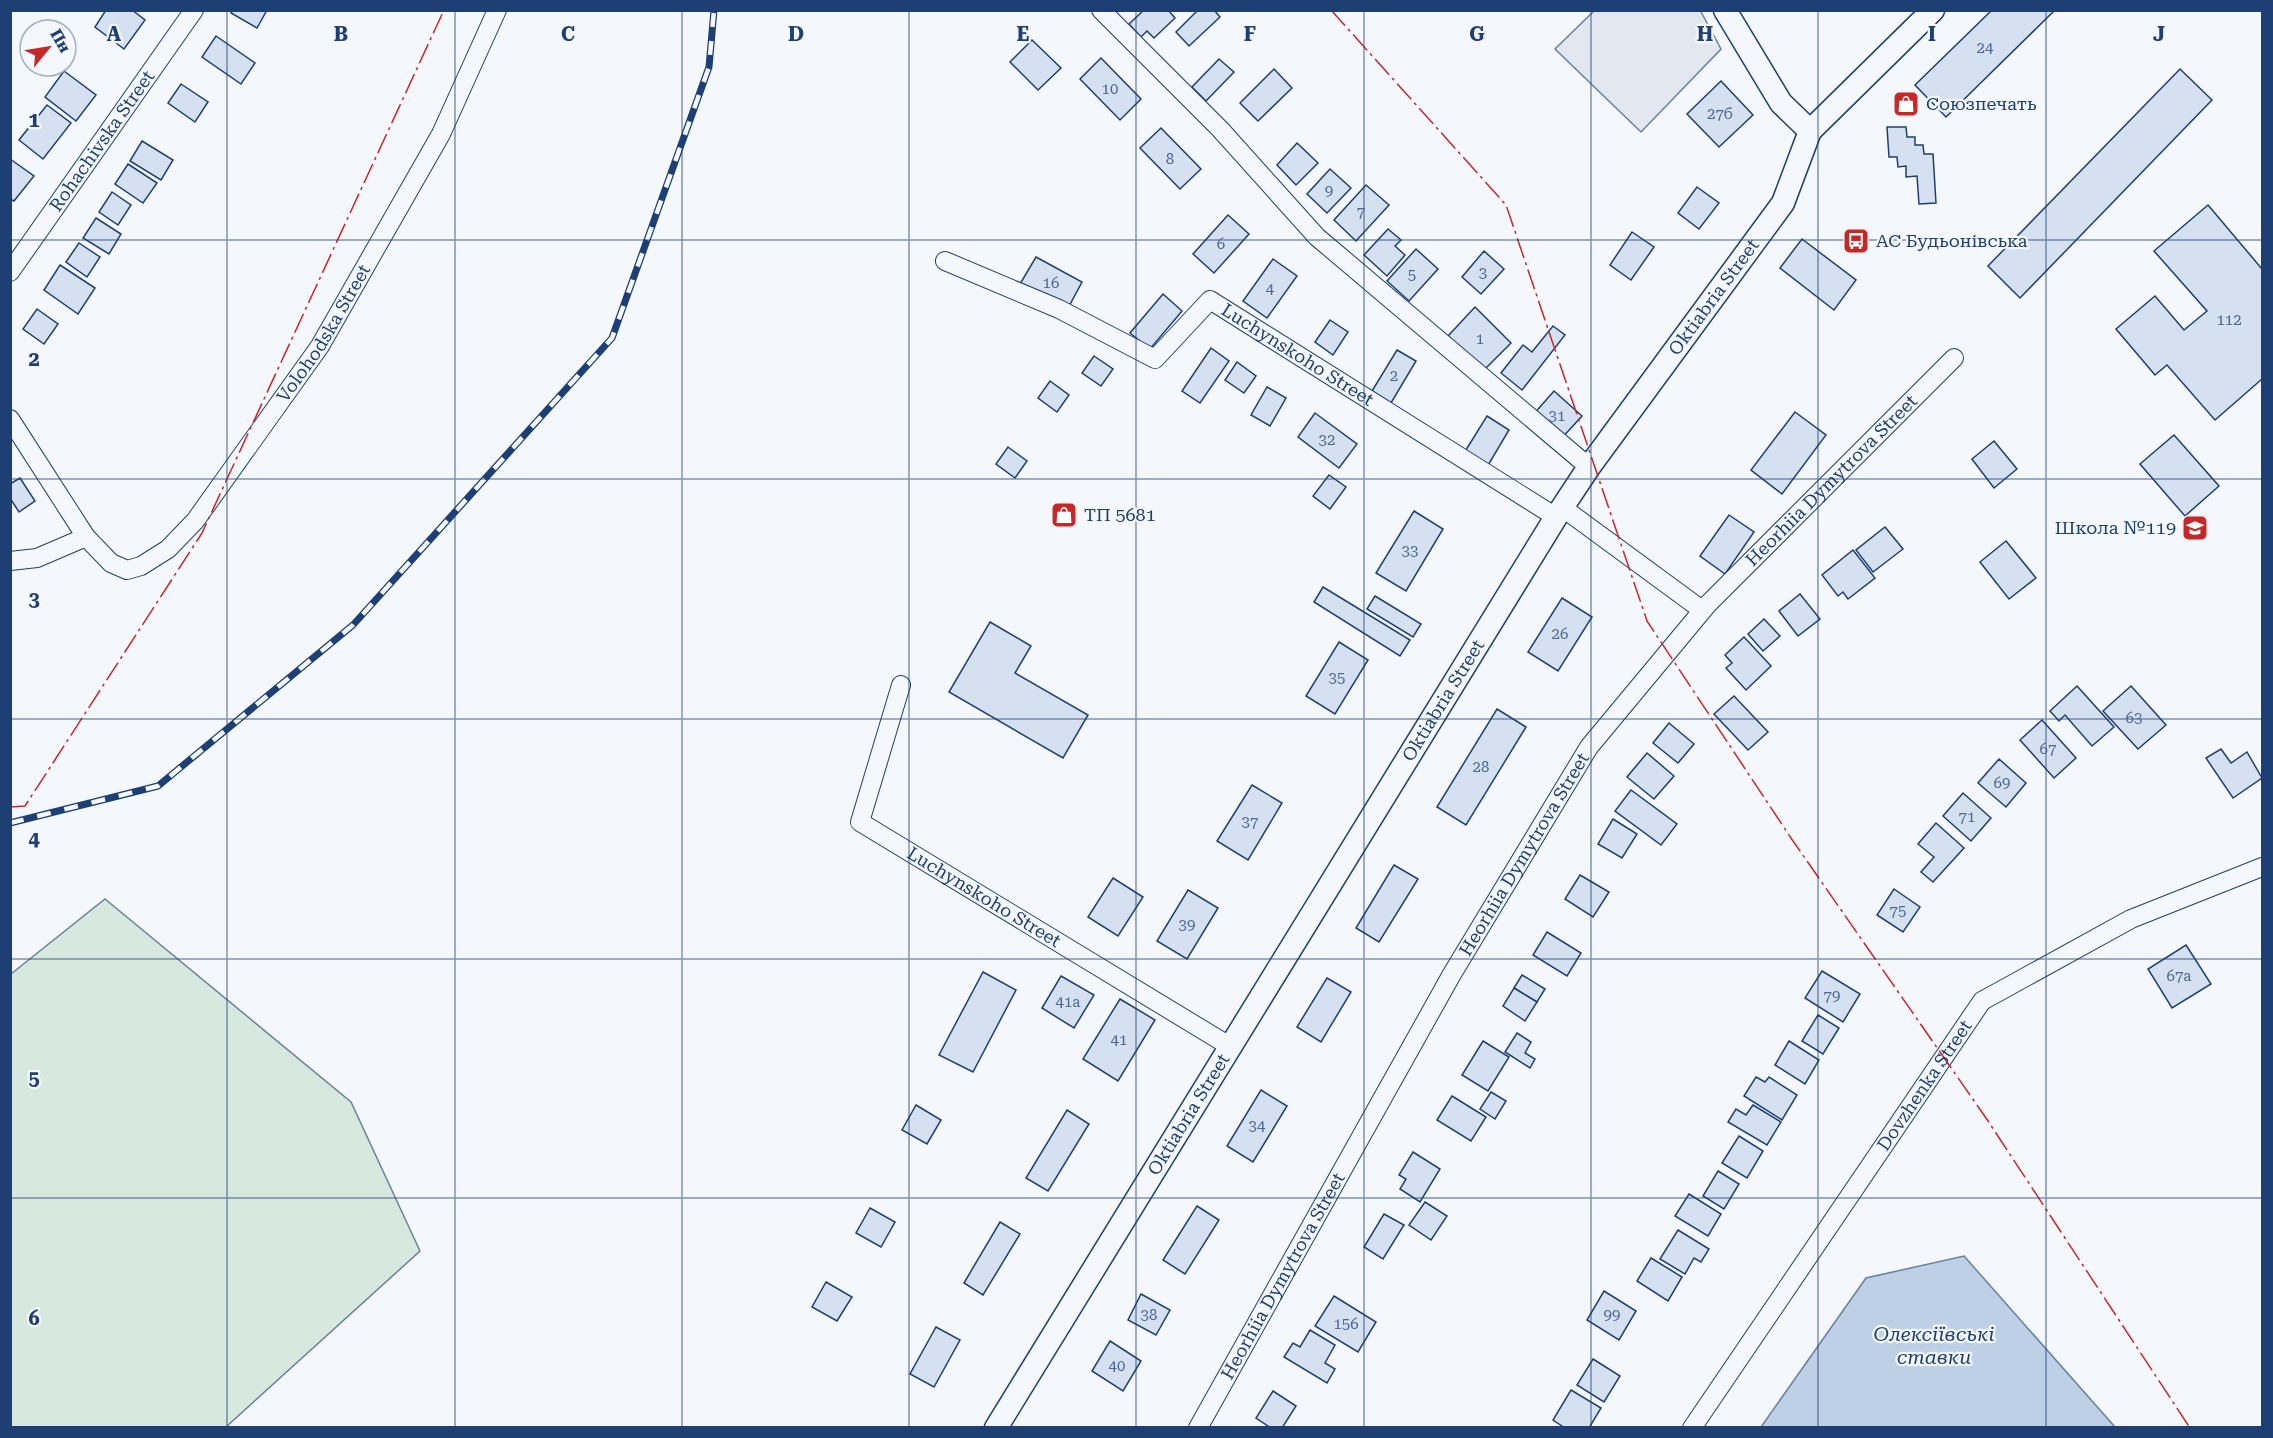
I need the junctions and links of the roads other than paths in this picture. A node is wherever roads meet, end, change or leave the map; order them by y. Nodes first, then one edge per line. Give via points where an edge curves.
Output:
1 (194, 10) edge
2 (497, 10) edge
3 (1101, 10) edge
4 (1725, 10) edge
5 (1933, 10) edge
6 (1810, 131) junction
7 (945, 261) dead end
8 (10, 272) edge
9 (1954, 358) dead end
10 (10, 419) edge
11 (1589, 467) junction
12 (1559, 512) junction
13 (86, 537) junction
14 (10, 561) edge
15 (1702, 610) junction
16 (901, 685) dead end
17 (2262, 867) edge
18 (1231, 1047) junction
19 (996, 1428) edge
20 (1198, 1428) edge
21 (1692, 1428) edge

1 - 8 street, Rohachivska Street
2 - 13 street, Volohodska Street via 441,134 320,346 195,520 168,549 127,570 111,563
3 - 11 street via 1220,129 1317,237
4 - 6 street via 1781,104
5 - 6 street, Oktiabria Street
6 - 11 street, Oktiabria Street via 1783,203
7 - 12 street, Luchynskoho Street via 1059,309 1155,359 1210,300
9 - 15 street, Heorhiia Dymytrova Street
10 - 13 street
11 - 12 street, Oktiabria Street
12 - 15 street
12 - 18 street, Oktiabria Street
13 - 14 street via 37,558
15 - 20 street, Heorhiia Dymytrova Street via 1589,747 1452,974
16 - 18 street, Luchynskoho Street via 860,822
17 - 21 street, Dovzhenka Street via 2131,919 1982,1001
18 - 19 street, Oktiabria Street

